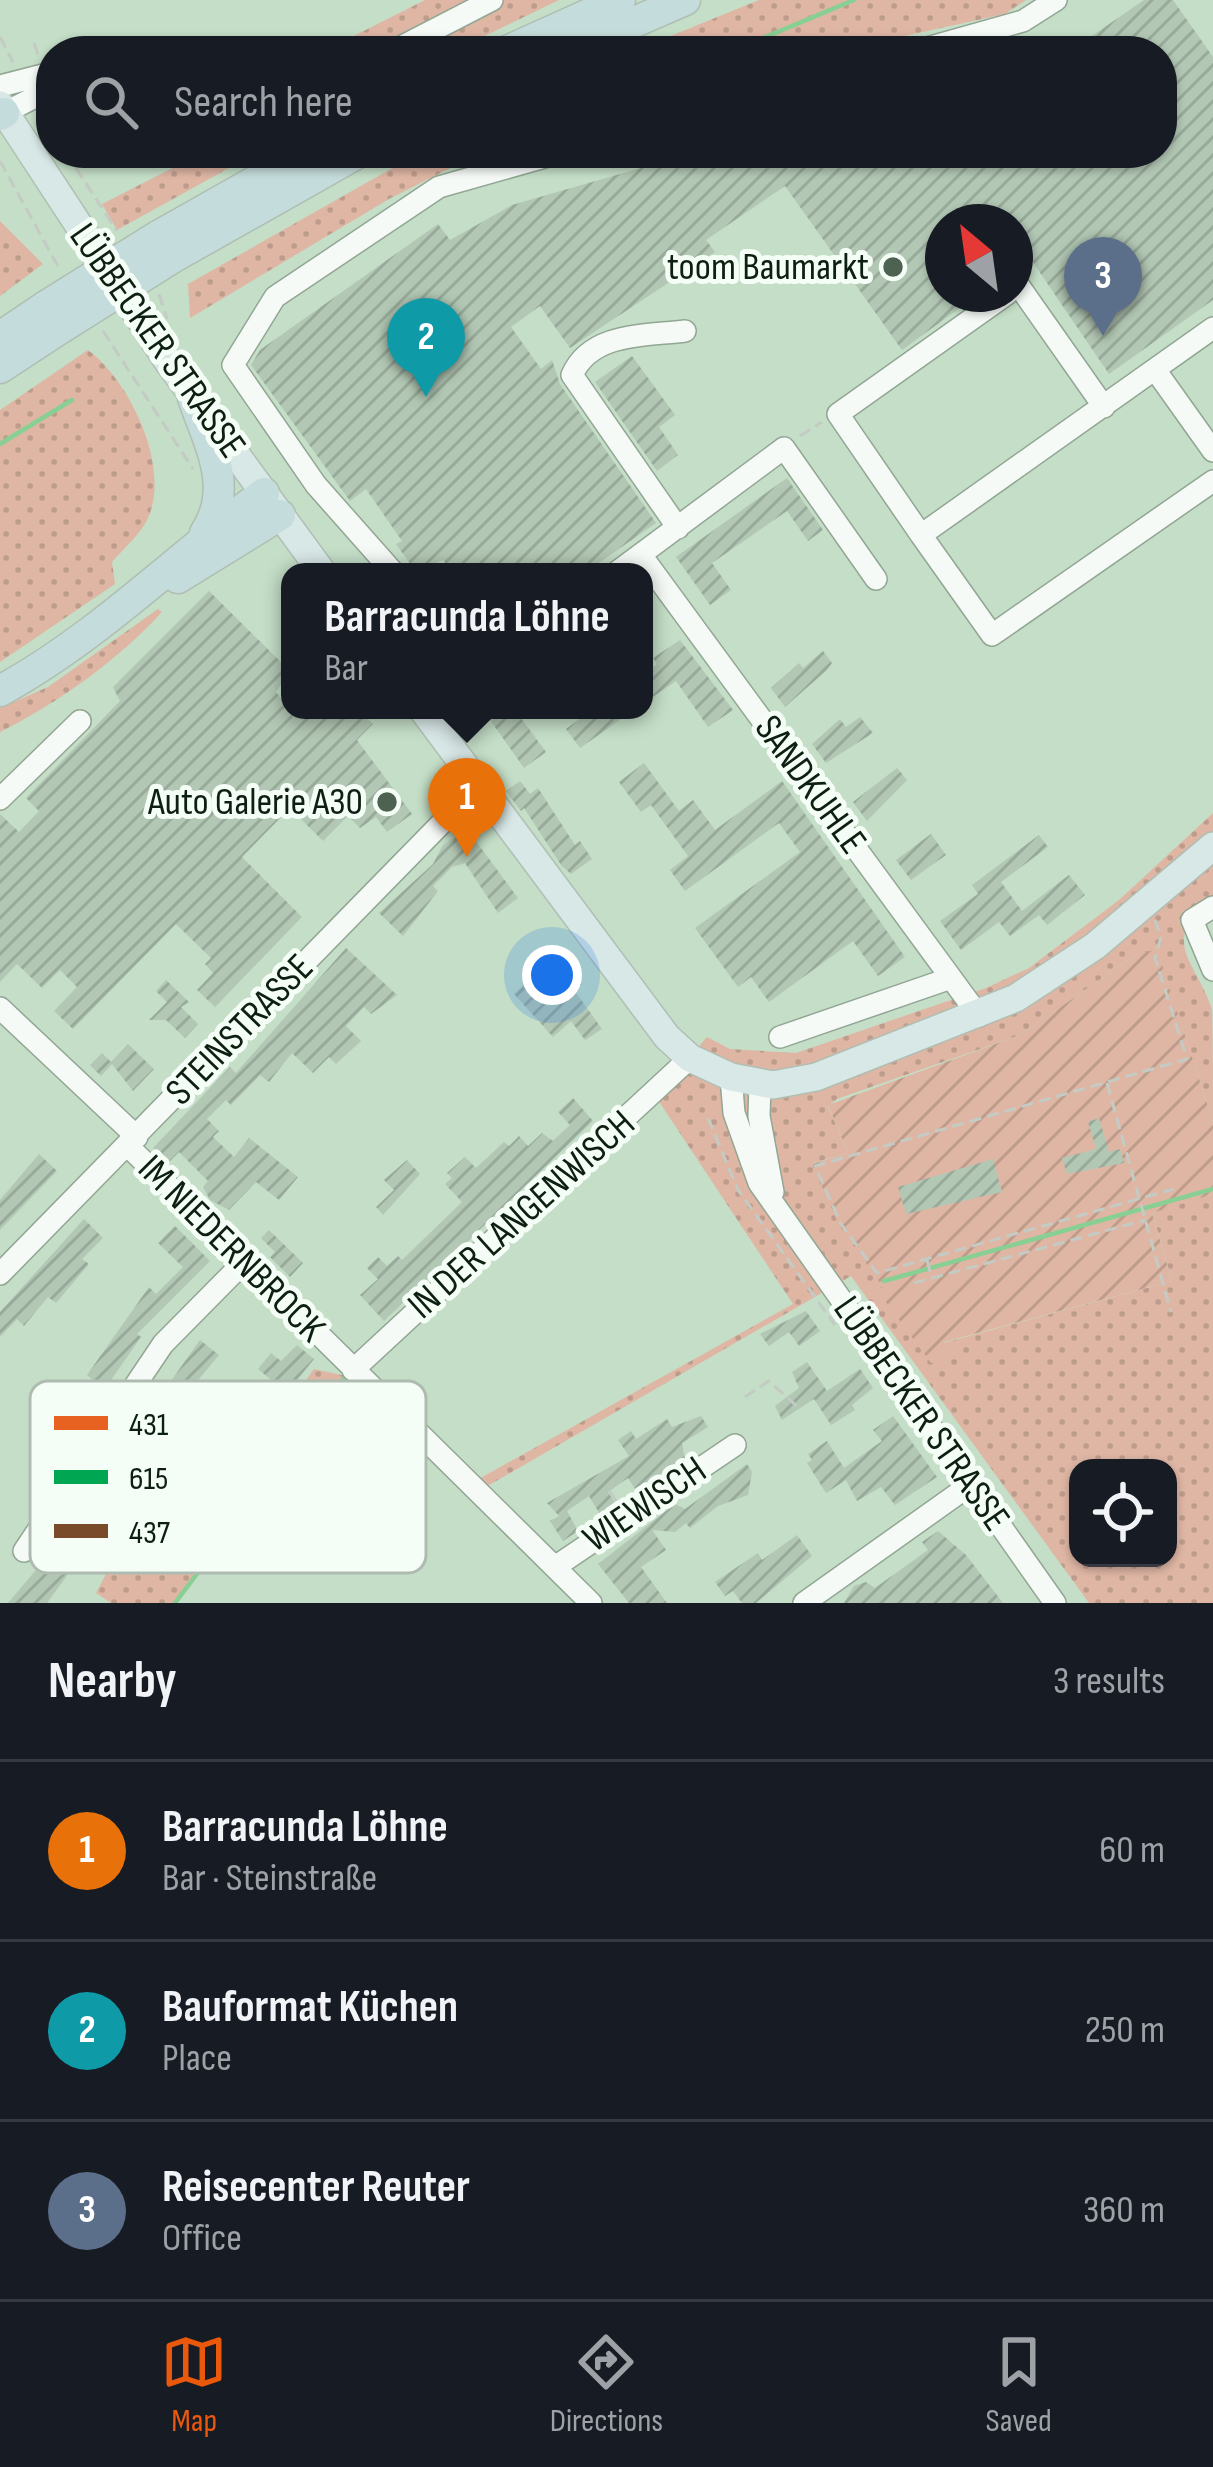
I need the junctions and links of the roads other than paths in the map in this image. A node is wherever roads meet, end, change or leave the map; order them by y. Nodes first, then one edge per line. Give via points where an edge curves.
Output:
1 (492, 0) edge
2 (620, 0) edge
3 (685, 0) edge
4 (1056, 0) edge
5 (422, 36) edge
6 (540, 36) edge
7 (602, 36) edge
8 (970, 36) edge
9 (36, 83) edge
10 (36, 94) edge
11 (1, 105) edge
12 (36, 158) edge
13 (42, 168) edge
14 (282, 168) edge
15 (327, 168) edge
16 (506, 168) edge
17 (165, 247) junction
18 (1033, 306) edge
19 (982, 312) edge
20 (53, 317) junction
21 (1213, 328) edge
22 (685, 331) dead end
23 (0, 337) edge
24 (0, 368) edge
25 (1156, 370) junction
26 (193, 398) junction
27 (1104, 407) junction
28 (1213, 451) edge
29 (1213, 481) edge
30 (272, 504) junction
31 (678, 528) junction
32 (921, 535) junction
33 (202, 538) junction
34 (641, 555) junction
35 (315, 563) edge
36 (385, 563) edge
37 (630, 563) edge
38 (647, 563) edge
39 (653, 571) edge
40 (876, 579) dead end
41 (135, 599) junction
42 (36, 671) junction
43 (0, 681) edge
44 (0, 691) edge
45 (430, 719) edge
46 (80, 722) dead end
47 (478, 786) junction
48 (0, 800) edge
49 (1213, 846) edge
50 (1213, 907) edge
51 (1213, 970) edge
52 (951, 978) junction
53 (0, 1008) edge
54 (979, 1016) junction
55 (780, 1037) dead end
56 (690, 1058) junction
57 (731, 1077) junction
58 (760, 1084) junction
59 (132, 1142) junction
60 (787, 1226) junction
61 (242, 1264) junction
62 (0, 1274) edge
63 (353, 1370) junction
64 (138, 1381) edge
65 (364, 1381) edge
66 (426, 1441) edge
67 (735, 1445) dead end
68 (970, 1485) junction
69 (30, 1542) edge
70 (24, 1551) dead end
71 (556, 1567) junction
72 (591, 1603) edge
73 (804, 1603) edge
74 (1055, 1603) edge

1 - 5 street
2 - 6 highway
3 - 7 highway
4 - 8 street via 1023,21
9 - 11 street
10 - 11 street
11 - 12 main road, LÜBBECKER STRASSE
13 - 26 main road, LÜBBECKER STRASSE
14 - 17 highway
15 - 17 highway
16 - 36 street via 439,187 275,297 233,365 316,484
17 - 20 highway, bridge
18 - 27 street
19 - 32 street via 838,414
20 - 23 highway
20 - 24 highway
21 - 25 street
22 - 31 street via 608,340 572,375
25 - 27 street
25 - 28 street
26 - 30 main road, LÜBBECKER STRASSE
26 - 33 highway via 221,496
27 - 32 street
29 - 32 street via 992,634
30 - 33 highway
30 - 35 main road, LÜBBECKER STRASSE
30 - 41 highway
31 - 34 street
31 - 40 street via 784,448
33 - 41 highway
34 - 37 street
34 - 38 street, SANDKUHLE
39 - 52 street, SANDKUHLE
41 - 42 highway
42 - 43 highway
42 - 44 highway
45 - 47 main road
46 - 48 street
47 - 56 main road via 622,983
47 - 59 street, STEINSTRASSE
49 - 54 main road via 1069,965
50 - 51 street via 1192,920
52 - 54 street, SANDKUHLE
52 - 55 street
53 - 59 street, IM NIEDERNBROCK
54 - 58 main road via 816,1077
56 - 57 main road
56 - 63 street, IN DER LANGENWISCH
57 - 58 main road
57 - 60 street, LÜBBECKER STRASSE via 746,1151
58 - 60 street, LÜBBECKER STRASSE via 771,1187
59 - 61 street, IM NIEDERNBROCK
59 - 62 street, STEINSTRASSE
60 - 68 street, LÜBBECKER STRASSE
61 - 63 street, IM NIEDERNBROCK
61 - 64 street
63 - 65 street, IM NIEDERNBROCK
66 - 71 street, IM NIEDERNBROCK
67 - 71 street, WIEWISCH
68 - 73 street
68 - 74 street, LÜBBECKER STRASSE
69 - 70 street
71 - 72 street, IM NIEDERNBROCK

